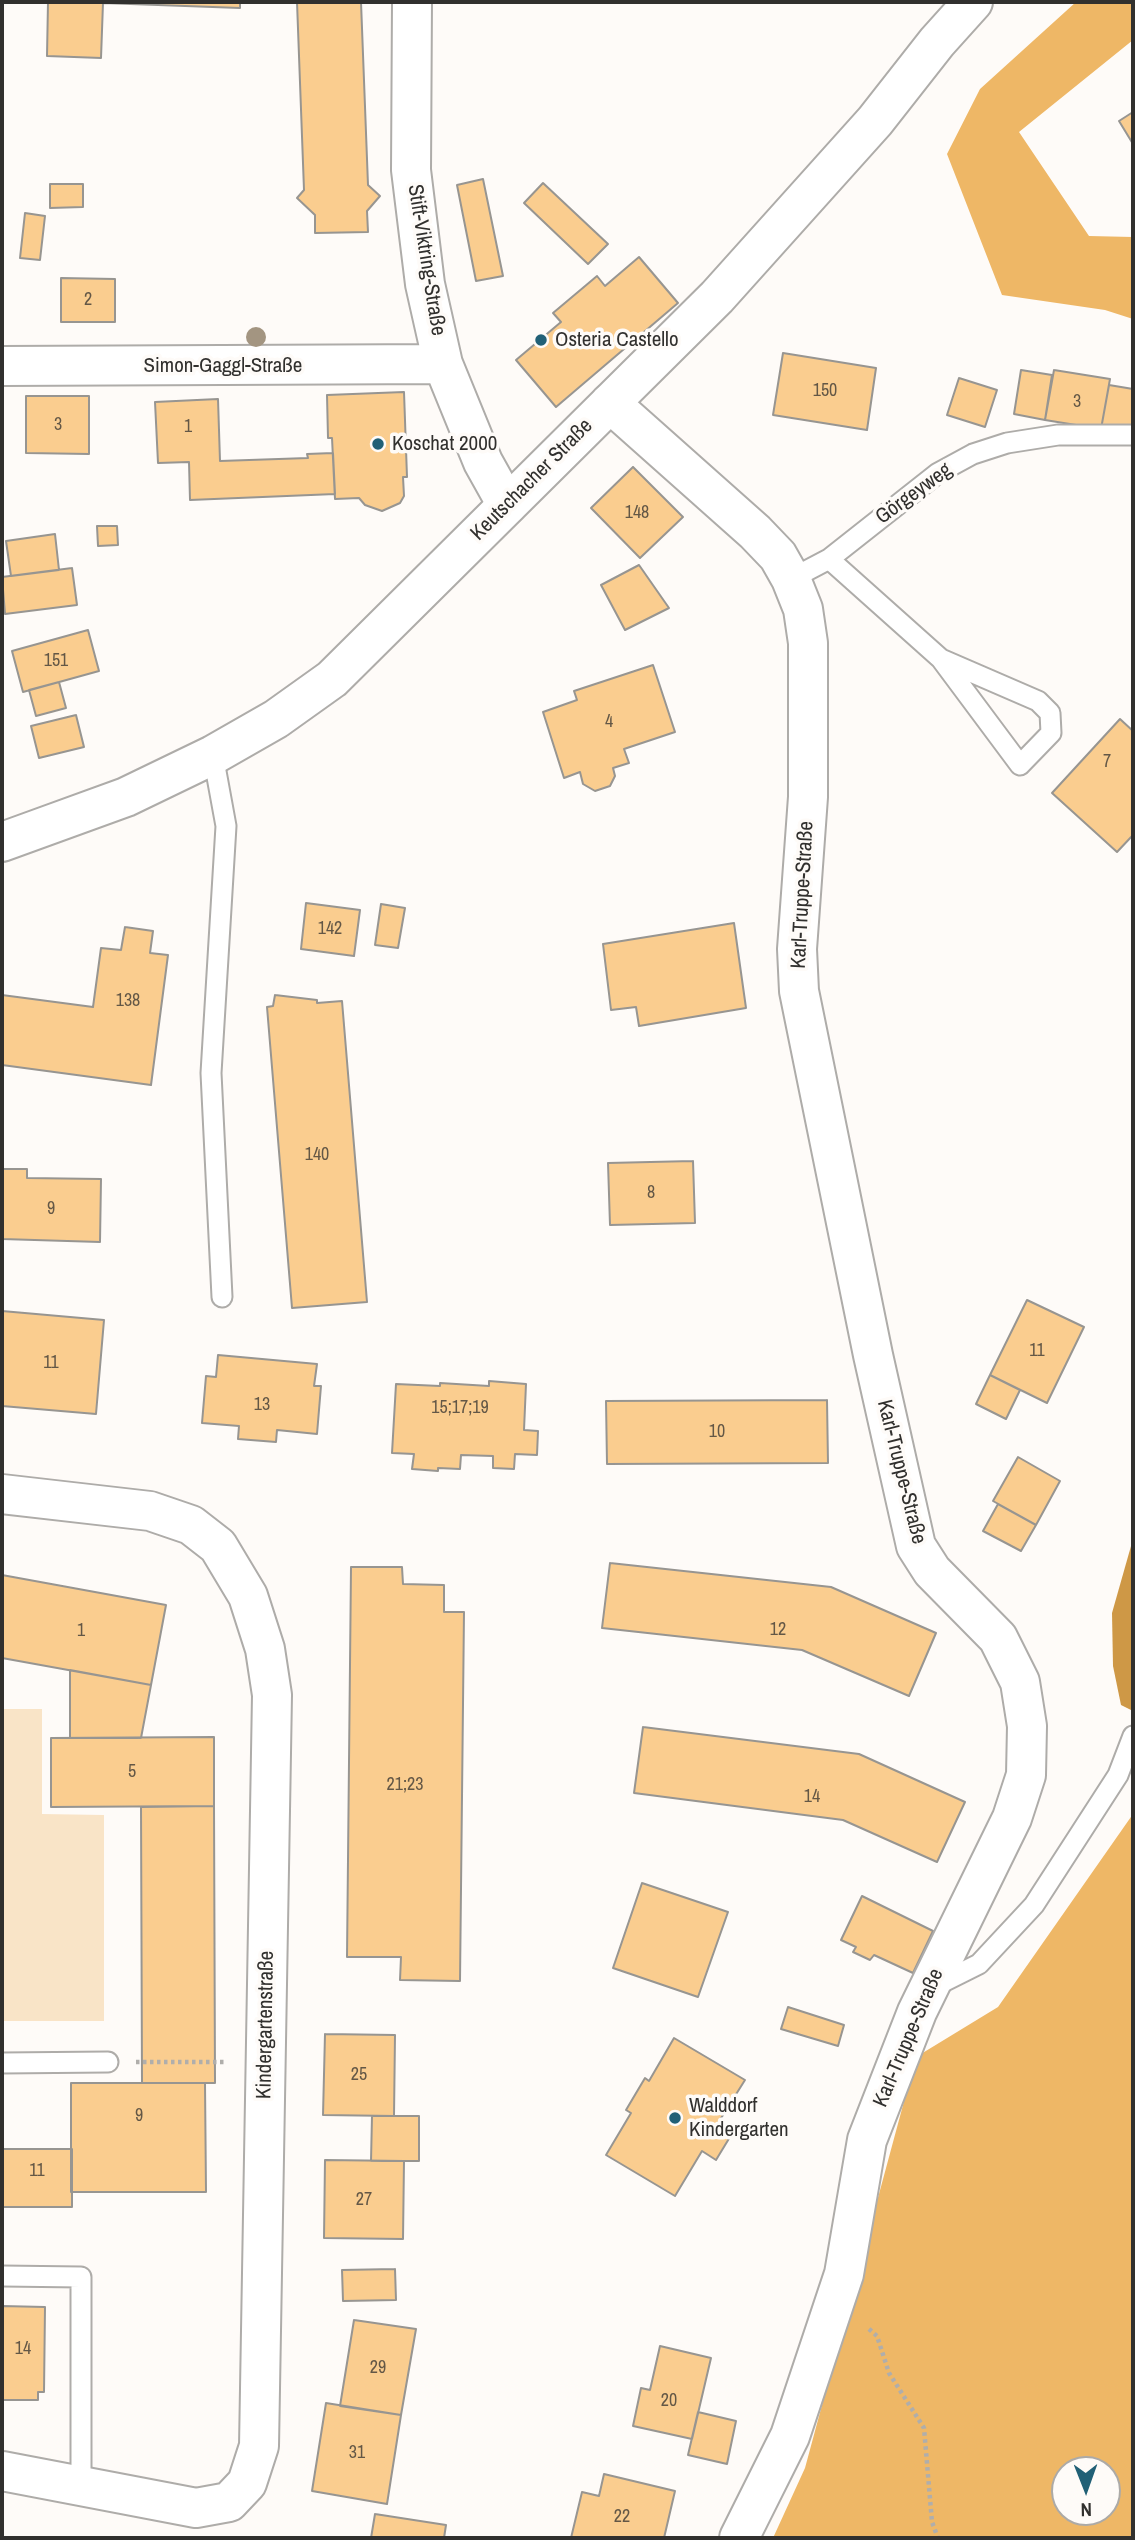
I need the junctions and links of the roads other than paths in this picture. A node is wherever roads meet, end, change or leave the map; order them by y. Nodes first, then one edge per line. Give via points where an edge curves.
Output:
1 (412, 2) edge
2 (950, 20) edge
3 (443, 364) junction
4 (2, 366) edge
5 (610, 403) junction
6 (1133, 435) edge
7 (507, 505) junction
8 (829, 559) junction
9 (791, 579) junction
10 (941, 659) junction
11 (213, 755) junction
12 (2, 842) edge
13 (222, 1297) dead end
14 (2, 1494) edge
15 (1133, 1736) edge
16 (928, 1989) junction
17 (107, 2062) road end
18 (2, 2063) edge
19 (2, 2276) edge
20 (2, 2471) edge
21 (81, 2486) junction
22 (739, 2538) edge

1 - 3 street, Stift-Viktring-Straße via 411,170 425,284
2 - 5 street, Keutschacher Straße via 875,121 717,297
3 - 4 street, Simon-Gaggl-Straße
3 - 7 street, Stift-Viktring-Straße via 483,462
5 - 7 street, Keutschacher Straße
5 - 9 street, Karl-Truppe-Straße via 755,532 778,556
6 - 8 lane, Görgeyweg via 1058,435 973,454 938,473
7 - 11 street, Keutschacher Straße via 332,679 276,719
8 - 9 lane, Görgeyweg
8 - 10 lane
9 - 16 street, Karl-Truppe-Straße via 803,609 808,643 808,797 797,949 799,991 873,1354 916,1546 932,1572 998,1637 1020,1682 1027,1726 1026,1775 1012,1818
10 - 10 lane via 1038,701 1051,713 1051,733 1020,765
11 - 12 street, Keutschacher Straße via 126,797
11 - 13 lane via 226,826 211,1073
14 - 21 street, Kindergartenstraße via 150,1511 191,1525 218,1546 248,1596 265,1649 272,1695 258,2446 247,2483 229,2502 196,2508
15 - 16 lane via 1118,1775 1034,1905 979,1964
16 - 22 street, Karl-Truppe-Straße via 867,2140 844,2274 790,2437
17 - 18 lane
19 - 21 lane via 81,2277
20 - 21 street, Kindergartenstraße

